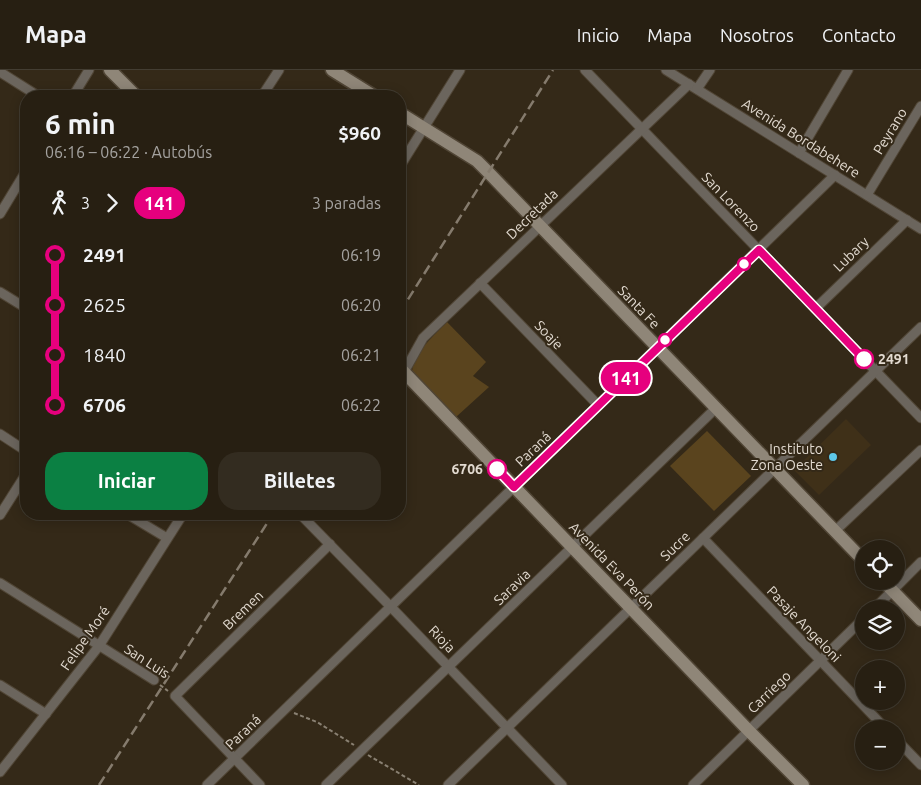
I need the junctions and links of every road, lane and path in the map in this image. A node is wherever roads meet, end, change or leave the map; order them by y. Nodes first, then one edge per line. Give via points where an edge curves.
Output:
1 (89, 70) edge
2 (110, 70) edge
3 (279, 70) edge
4 (332, 70) edge
5 (460, 70) edge
6 (585, 70) edge
7 (666, 70) edge
8 (710, 70) edge
9 (848, 70) edge
10 (0, 72) edge
11 (688, 84) junction
12 (698, 89) junction
13 (28, 90) edge
14 (77, 90) edge
15 (130, 90) edge
16 (266, 90) edge
17 (357, 90) edge
18 (921, 106) edge
19 (406, 117) edge
20 (424, 128) junction
21 (641, 129) junction
22 (799, 152) junction
23 (406, 156) edge
24 (835, 175) junction
25 (20, 181) edge
26 (867, 195) junction
27 (0, 214) edge
28 (907, 220) junction
29 (540, 226) junction
30 (921, 229) edge
31 (759, 250) junction
32 (480, 284) junction
33 (0, 292) edge
34 (20, 304) edge
35 (815, 309) junction
36 (921, 327) edge
37 (658, 348) junction
38 (406, 364) edge
39 (876, 371) junction
40 (406, 374) edge
41 (598, 405) junction
42 (716, 408) junction
43 (921, 418) edge
44 (0, 434) edge
45 (20, 447) edge
46 (921, 450) edge
47 (775, 469) junction
48 (20, 483) edge
49 (514, 487) junction
50 (0, 515) edge
51 (137, 520) edge
52 (179, 520) edge
53 (306, 520) edge
54 (835, 531) junction
55 (167, 538) junction
56 (703, 538) junction
57 (330, 544) junction
58 (572, 547) junction
59 (855, 552) edge
60 (921, 562) edge
61 (905, 574) edge
62 (0, 583) edge
63 (892, 590) edge
64 (391, 607) junction
65 (631, 608) junction
66 (921, 620) edge
67 (855, 627) edge
68 (99, 646) junction
69 (820, 661) junction
70 (449, 667) junction
71 (154, 680) joint
72 (0, 685) edge
73 (174, 696) junction
74 (46, 714) junction
75 (877, 720) edge
76 (508, 728) junction
77 (749, 731) junction
78 (905, 748) edge
79 (235, 758) junction
80 (921, 764) edge
81 (0, 772) edge
82 (207, 785) edge
83 (260, 785) edge
84 (326, 785) edge
85 (448, 785) edge
86 (562, 785) edge
87 (693, 785) edge
88 (803, 785) edge

1 - 14 street
2 - 15 main road
3 - 16 street
4 - 17 main road
5 - 20 street
6 - 21 street, San Lorenzo
7 - 11 street, Avenida Bordabehere
8 - 12 street
9 - 22 street
10 - 13 street
11 - 12 street, Avenida Bordabehere
11 - 21 street, Decretada
12 - 22 street, Avenida Bordabehere
18 - 26 street, Peyrano
19 - 20 main road, Santa Fe
20 - 23 street
20 - 29 main road, Santa Fe via 477,161
21 - 29 street, Decretada
21 - 31 street, San Lorenzo
22 - 24 street, Avenida Bordabehere
24 - 26 street, Avenida Bordabehere
24 - 31 street, Paraná
25 - 27 street
26 - 28 street, Avenida Bordabehere
28 - 30 street, Avenida Bordabehere
28 - 35 street, Lubary
29 - 32 street, Decretada
29 - 37 main road, Santa Fe
31 - 35 street, San Lorenzo
31 - 37 street, Paraná
32 - 38 street, Decretada via 423,338
32 - 41 street, Soaje
33 - 34 street
35 - 39 street, San Lorenzo
36 - 39 street, Sucre
37 - 41 street, Paraná
37 - 42 main road, Santa Fe
39 - 43 street, San Lorenzo
39 - 47 street, Sucre
40 - 49 main road, Avenida Eva Perón
41 - 49 street, Paraná
42 - 47 main road, Santa Fe
42 - 58 street, Saravia
44 - 45 street
46 - 54 street
47 - 54 main road, Santa Fe
47 - 56 street, Sucre
48 - 50 street
49 - 58 main road, Avenida Eva Perón
49 - 64 street, Paraná
51 - 55 street
52 - 55 street, Felipe Moré
53 - 57 street, Rioja
54 - 59 main road, Santa Fe
55 - 68 street, Felipe Moré
56 - 65 street, Sucre
56 - 69 street, Pasaje Angeloni
57 - 64 street, Rioja
57 - 73 street, Bremen
58 - 65 main road, Avenida Eva Perón
58 - 70 street, Saravia
60 - 61 street
62 - 68 street, San Luis
63 - 66 main road
64 - 70 street, Rioja
64 - 79 street, Paraná
65 - 76 street, Sucre
65 - 77 main road, Avenida Eva Perón
67 - 69 street, Carriego
68 - 71 street, San Luis
68 - 74 street, Felipe Moré
69 - 75 street, Pasaje Angeloni
69 - 77 street, Carriego
70 - 76 street, Rioja
70 - 84 street, Saravia
71 - 73 path, San Luis
72 - 74 street
73 - 79 street, San Luis
74 - 81 street, Felipe Moré
76 - 85 street, Sucre
76 - 86 street, Rioja
77 - 87 street, Carriego
77 - 88 main road, Avenida Eva Perón
78 - 80 street
79 - 82 street, Paraná
79 - 83 street, San Luis

